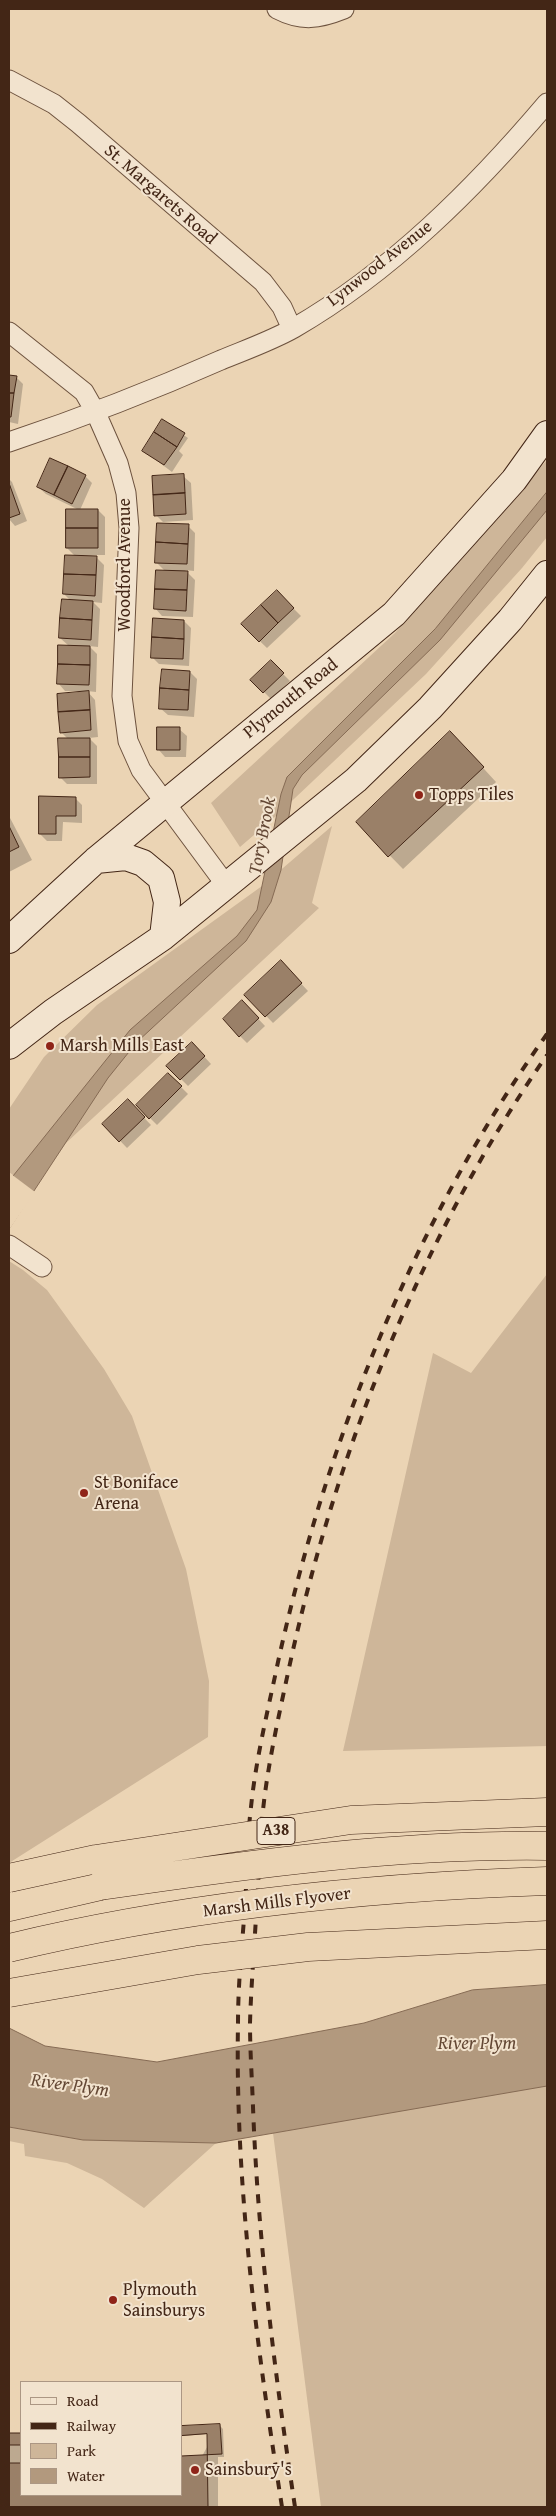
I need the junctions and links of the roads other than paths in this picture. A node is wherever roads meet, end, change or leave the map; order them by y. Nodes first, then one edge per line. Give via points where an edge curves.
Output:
1 (277, 9) edge
2 (344, 9) edge
3 (9, 80) edge
4 (547, 103) edge
5 (292, 329) junction
6 (9, 332) edge
7 (96, 413) junction
8 (547, 434) edge
9 (9, 442) edge
10 (547, 574) edge
11 (164, 803) junction
12 (96, 860) junction
13 (226, 885) junction
14 (11, 931) edge
15 (163, 937) junction
16 (9, 1046) edge
17 (9, 1244) edge
18 (42, 1267) dead end
19 (547, 1812) edge
20 (547, 1846) edge
21 (9, 1878) edge
22 (547, 1881) edge
23 (9, 1907) edge
24 (547, 1935) edge
25 (9, 1948) edge
26 (9, 1993) edge

1 - 2 street via 295,18 324,17
3 - 5 street, St. Margarets Road via 54,104 78,123 263,282 282,307
4 - 5 street, Lynwood Avenue via 455,203 351,291
5 - 7 street, Lynwood Avenue
6 - 7 street, Woodford Avenue via 84,392
7 - 9 street, Lynwood Avenue
7 - 11 street, Woodford Avenue via 118,463 126,494 129,528 122,696 128,741 141,770
8 - 11 main road, Plymouth Road via 514,480 394,614
10 - 13 main road via 430,708 356,780
11 - 12 main road, Plymouth Road
11 - 13 street, Woodford Avenue
12 - 14 main road, Plymouth Road
12 - 15 main road via 126,857 143,864 161,878 167,902
13 - 15 main road
15 - 16 main road
17 - 18 street
19 - 21 highway, A38, bridge via 351,1820 96,1859
20 - 23 highway, A38, bridge via 476,1845 263,1862 100,1886
22 - 25 highway, Marsh Mills Flyover, bridge via 342,1894 205,1912 55,1937
24 - 26 highway, bridge via 308,1948 198,1960

